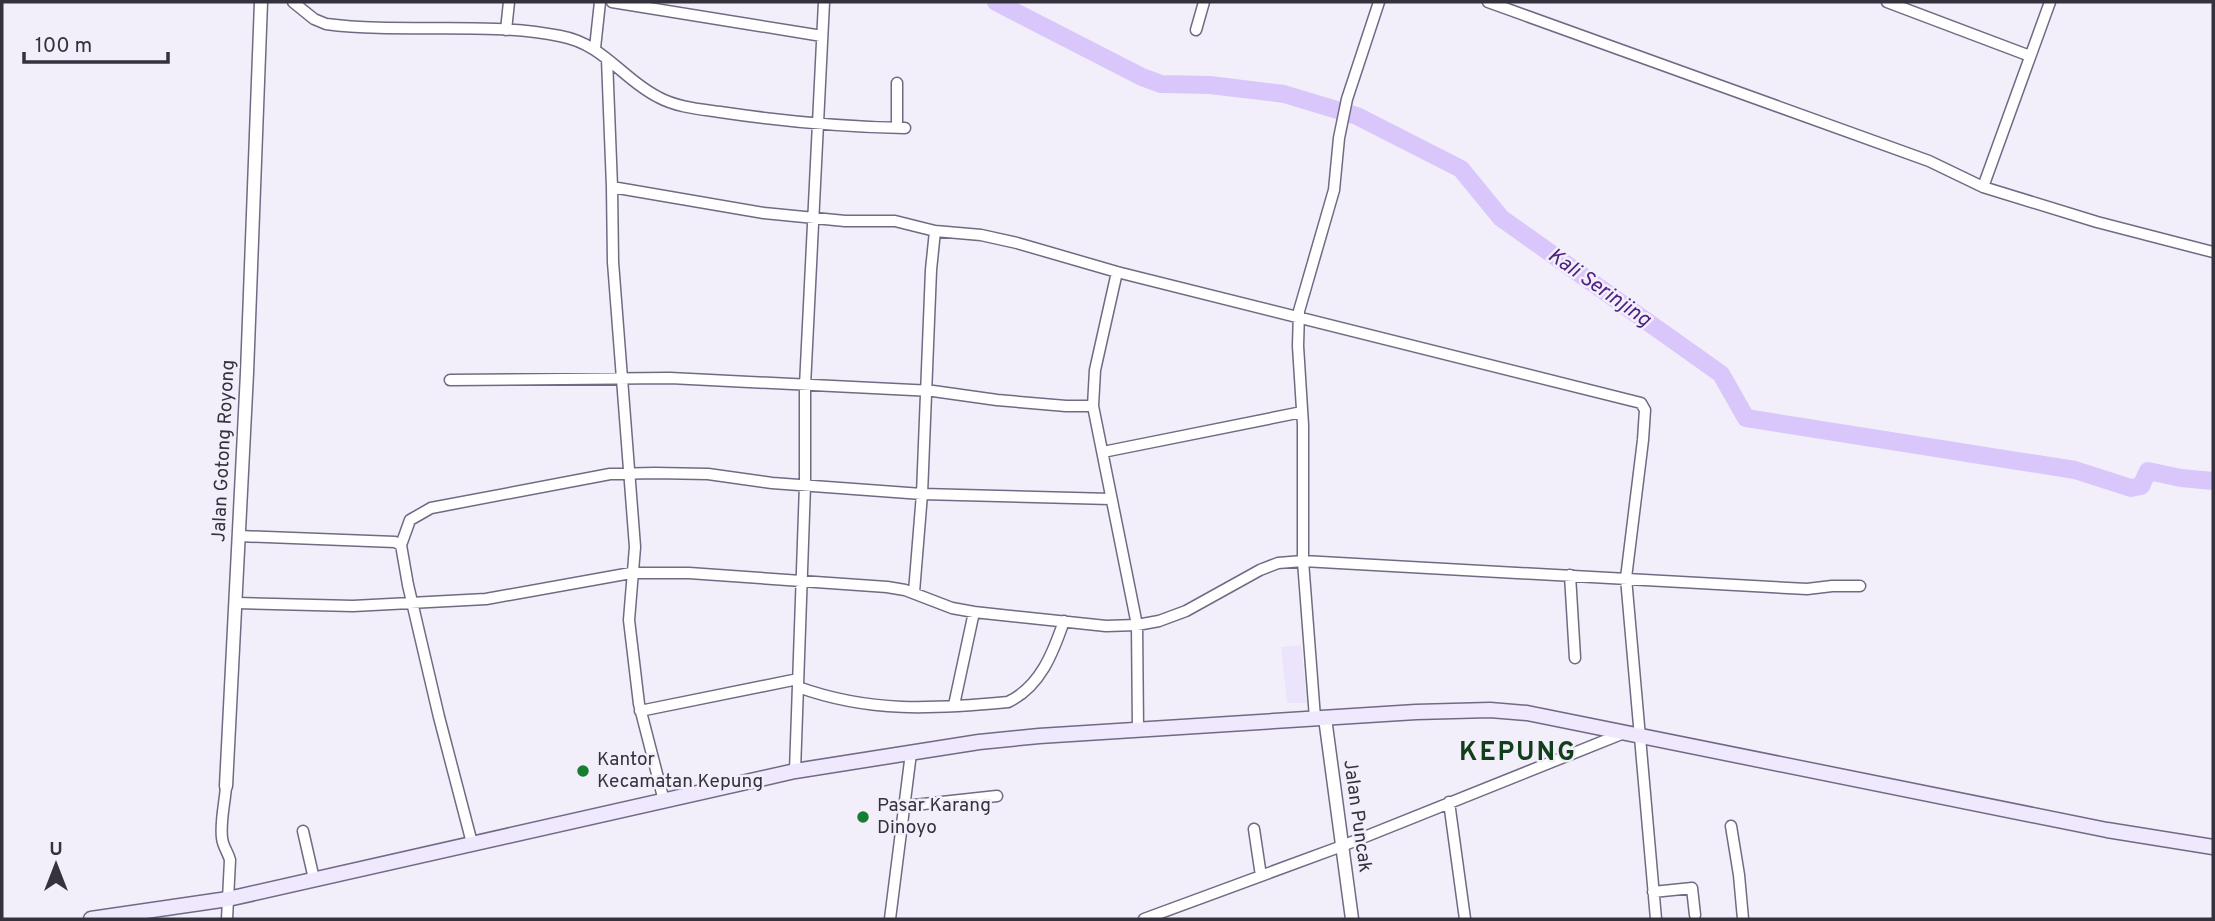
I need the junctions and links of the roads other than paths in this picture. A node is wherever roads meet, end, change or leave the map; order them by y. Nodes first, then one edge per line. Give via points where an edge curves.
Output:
1 (261, 2) edge
2 (293, 2) edge
3 (509, 2) edge
4 (600, 2) edge
5 (612, 2) edge
6 (824, 2) edge
7 (1204, 2) edge
8 (1379, 2) edge
9 (1488, 2) edge
10 (1887, 2) edge
11 (2050, 2) edge
12 (1523, 7) edge
13 (506, 30) junction
14 (1196, 30) dead end
15 (822, 36) junction
16 (595, 48) junction
17 (2030, 56) junction
18 (607, 59) junction
19 (897, 83) dead end
20 (819, 122) junction
21 (612, 187) junction
22 (1983, 187) junction
23 (813, 219) junction
24 (935, 231) junction
25 (2213, 252) edge
26 (1117, 272) junction
27 (1299, 311) junction
28 (623, 378) junction
29 (450, 380) dead end
30 (805, 386) junction
31 (927, 391) junction
32 (1093, 406) junction
33 (1302, 412) junction
34 (1103, 452) junction
35 (630, 473) junction
36 (805, 485) junction
37 (922, 494) junction
38 (1111, 499) junction
39 (239, 536) junction
40 (401, 545) junction
41 (1304, 567) junction
42 (631, 573) junction
43 (802, 580) junction
44 (1569, 581) junction
45 (1626, 582) junction
46 (1860, 586) dead end
47 (914, 592) junction
48 (236, 603) junction
49 (413, 604) junction
50 (974, 612) junction
51 (1064, 621) junction
52 (1138, 625) junction
53 (1575, 658) dead end
54 (798, 683) junction
55 (954, 705) junction
56 (640, 711) junction
57 (1320, 718) junction
58 (1138, 730) junction
59 (1631, 734) junction
60 (911, 753) junction
61 (795, 771) junction
62 (226, 793) joint
63 (997, 796) dead end
64 (664, 801) junction
65 (1449, 802) junction
66 (905, 806) junction
67 (1731, 826) dead end
68 (1254, 829) dead end
69 (303, 831) dead end
70 (472, 843) junction
71 (1342, 846) junction
72 (2213, 848) edge
73 (1261, 876) junction
74 (314, 879) junction
75 (1653, 892) junction
76 (228, 899) junction
77 (1695, 915) dead end
78 (91, 919) edge
79 (227, 919) edge
80 (890, 919) edge
81 (1144, 919) edge
82 (1352, 919) edge
83 (1465, 919) edge
84 (1656, 919) edge
85 (1742, 919) edge

1 - 39 street, Jalan Gotong Royong
2 - 13 street via 326,24
3 - 13 street
4 - 16 street
5 - 15 street
6 - 15 street
7 - 14 street
8 - 27 street via 1347,99 1334,190
9 - 12 street
10 - 17 street
11 - 17 street
12 - 22 street via 1929,162
13 - 16 street via 560,36
15 - 20 street
16 - 18 street
17 - 22 street
18 - 20 street via 648,91 672,103 780,121
18 - 21 street
19 - 20 street via 901,128
20 - 23 street
21 - 23 street
21 - 28 street
22 - 25 street
23 - 24 street via 895,221
23 - 30 street
24 - 26 street via 1017,243
24 - 31 street
26 - 27 street
26 - 32 street
27 - 33 street
27 - 45 street via 1641,403 1645,410 1643,440
28 - 29 street
28 - 30 street
28 - 35 street
30 - 31 street
30 - 36 street
31 - 32 street
31 - 37 street
32 - 34 street
33 - 34 street
33 - 41 street
34 - 38 street
35 - 36 street via 708,474
35 - 40 street via 431,508 410,520
35 - 42 street via 635,547
36 - 37 street
36 - 43 street
37 - 38 street
37 - 47 street
38 - 52 street
39 - 40 street
39 - 48 street, Jalan Gotong Royong
40 - 49 street
41 - 44 street
41 - 52 street via 1278,563 1186,611
41 - 57 street
42 - 43 street
42 - 49 street via 486,600
42 - 56 street via 629,620
43 - 47 street
43 - 54 street
44 - 45 street
44 - 53 street
45 - 46 street via 1807,589
45 - 59 street
47 - 50 street
48 - 49 street
48 - 62 street, Jalan Gotong Royong
49 - 70 street
50 - 51 street
50 - 55 street
51 - 52 street
51 - 55 street via 1050,657 1022,695 1008,702
52 - 58 street
54 - 55 street via 853,704
54 - 56 street
54 - 61 street
56 - 64 street
57 - 58 main road
57 - 59 main road via 1490,710
57 - 71 street, Jalan Puncak
58 - 60 main road via 979,742
59 - 65 street
59 - 72 main road
59 - 75 street
60 - 61 main road
60 - 66 street
61 - 64 main road
62 - 76 street, Jalan Gotong Royong via 222,842 230,860
63 - 66 street
64 - 70 main road
65 - 71 street
65 - 83 street
66 - 80 street
67 - 85 street
68 - 73 street
69 - 74 street
70 - 74 main road
71 - 73 street
71 - 82 street, Jalan Puncak
73 - 81 street
74 - 76 main road
75 - 77 street via 1692,888
75 - 84 street
76 - 78 main road
76 - 79 street, Jalan Gotong Royong

